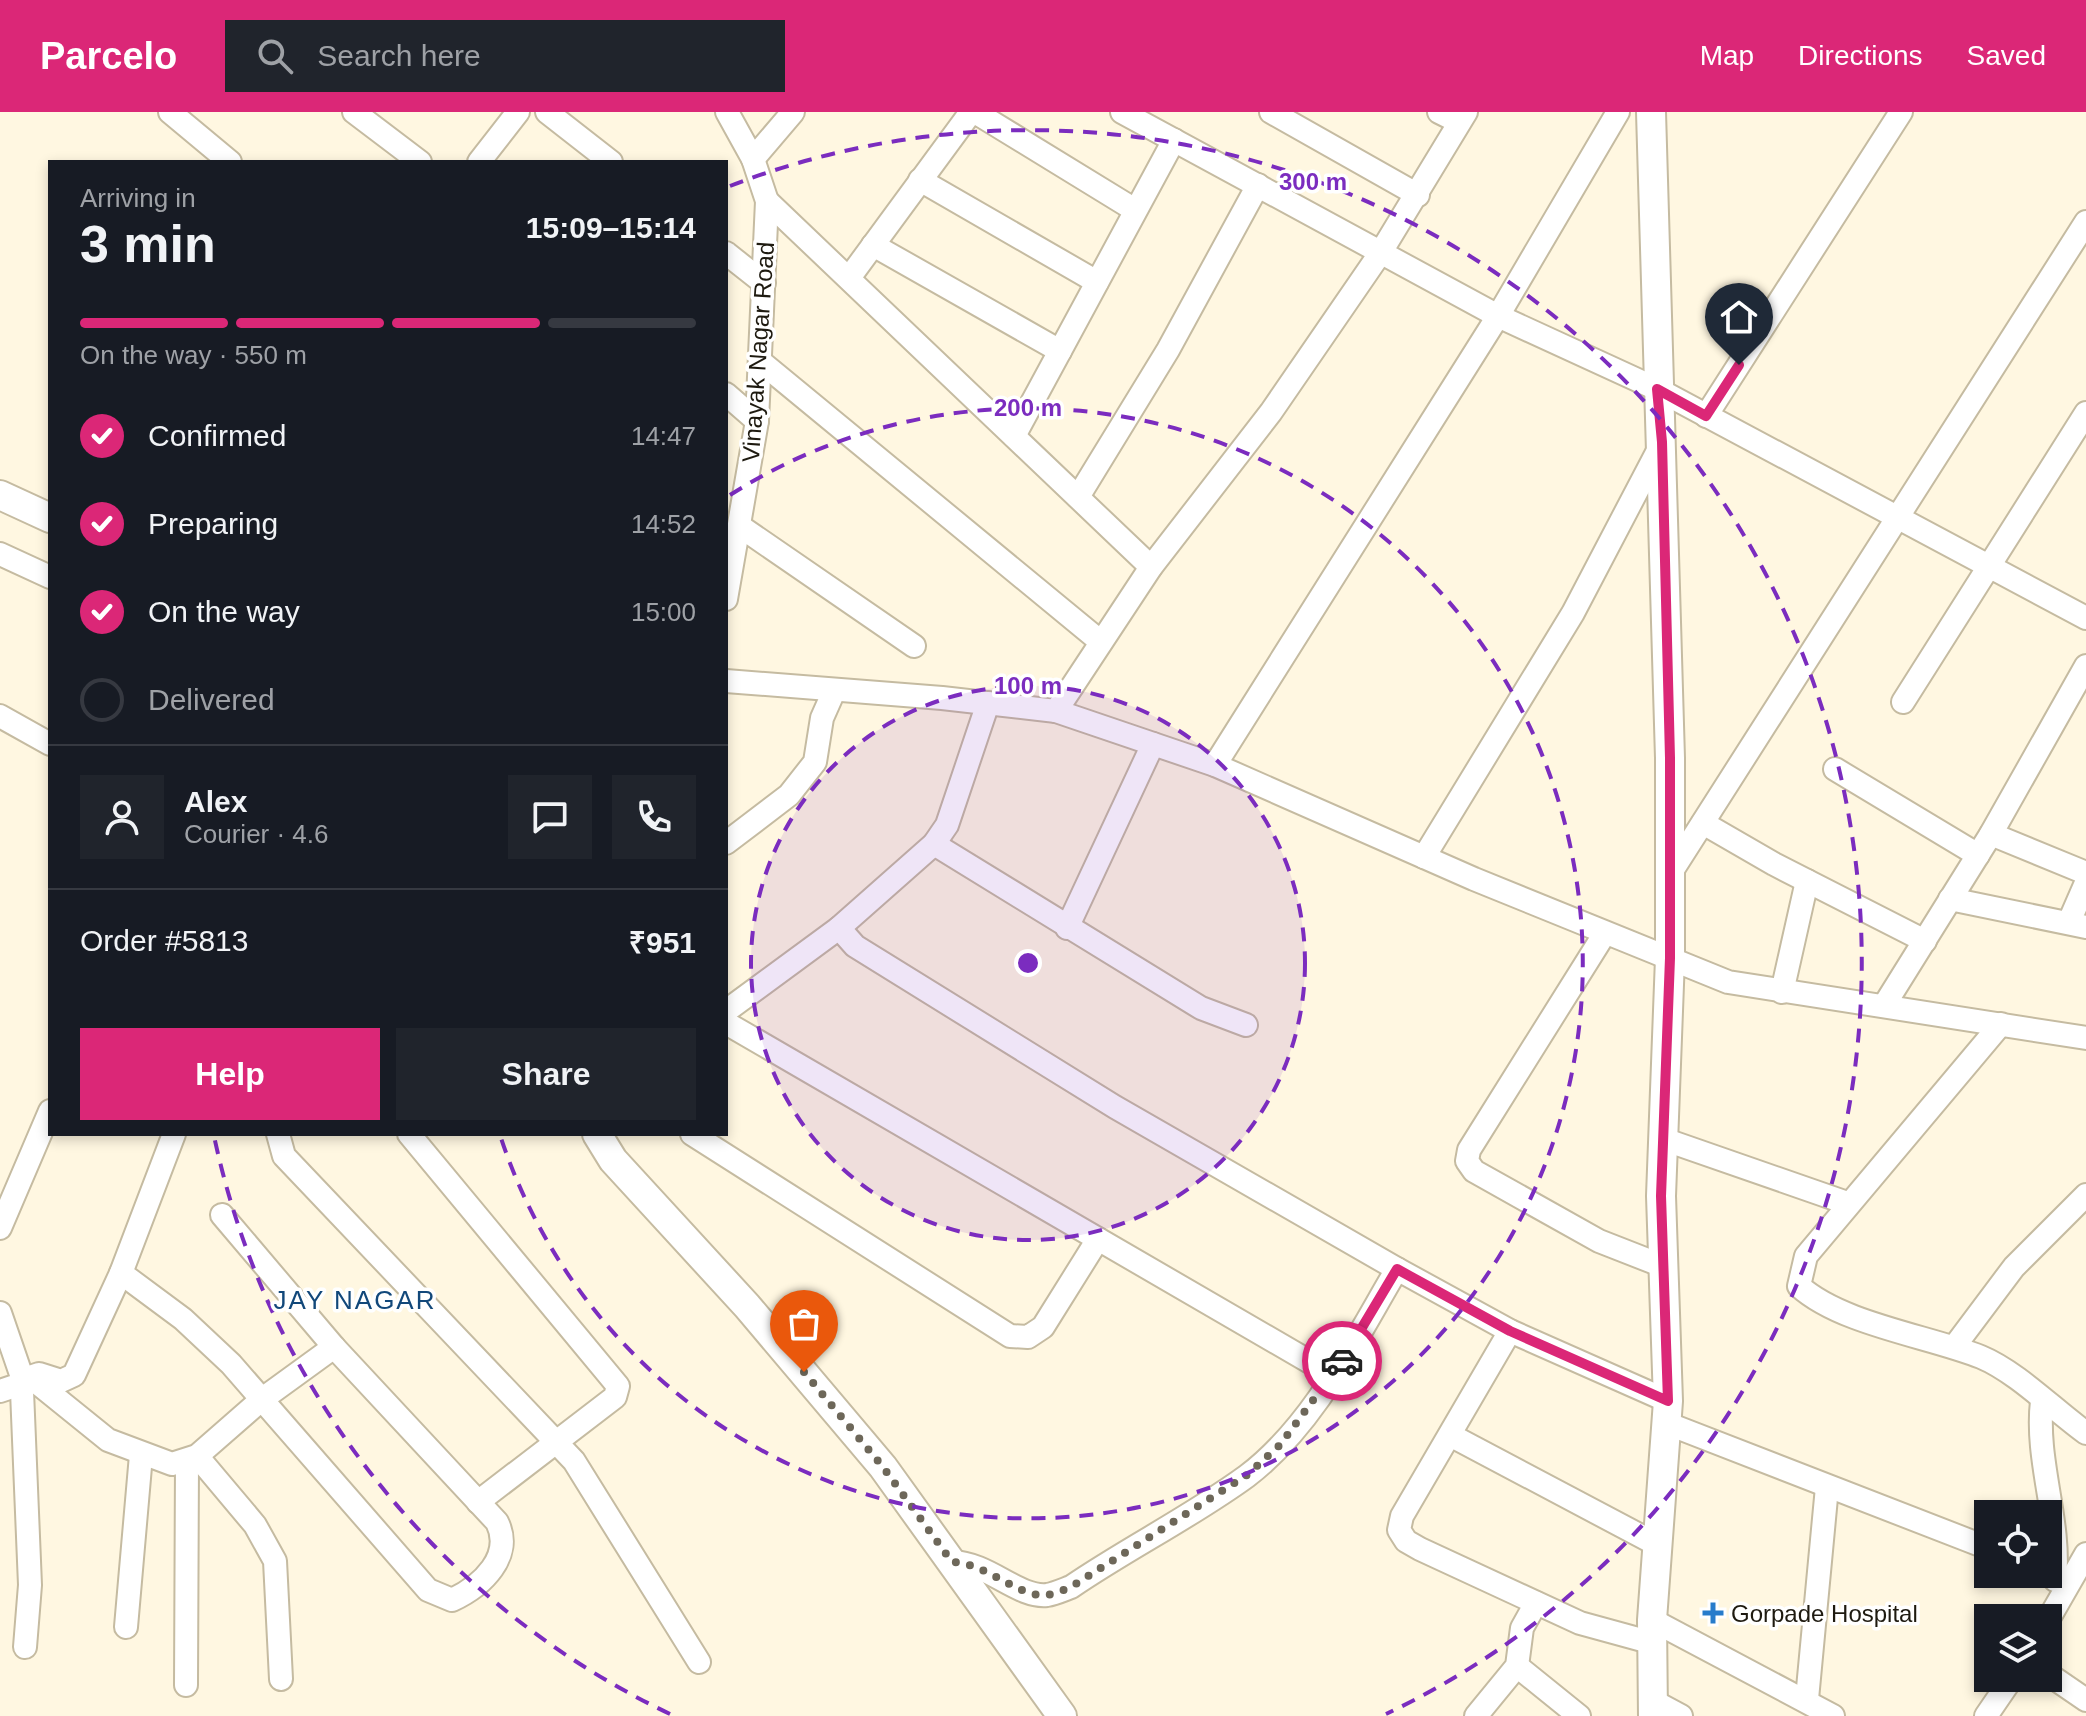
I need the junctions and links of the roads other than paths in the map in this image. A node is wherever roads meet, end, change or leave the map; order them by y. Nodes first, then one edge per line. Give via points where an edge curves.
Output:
1 (170, 112) edge
2 (354, 112) edge
3 (518, 112) edge
4 (547, 112) edge
5 (727, 112) edge
6 (793, 112) edge
7 (973, 112) edge
8 (1122, 112) edge
9 (1271, 112) edge
10 (1439, 112) edge
11 (1618, 112) edge
12 (1651, 112) edge
13 (1901, 112) edge
14 (1462, 117) edge
15 (1174, 140) junction
16 (753, 159) junction
17 (228, 160) edge
18 (417, 160) edge
19 (481, 160) edge
20 (608, 160) edge
21 (920, 180) junction
22 (1258, 185) junction
23 (1418, 195) junction
24 (767, 201) junction
25 (1135, 210) junction
26 (2086, 222) edge
27 (873, 245) junction
28 (1381, 252) junction
29 (728, 255) edge
30 (849, 278) junction
31 (1097, 282) junction
32 (764, 283) junction
33 (1498, 316) junction
34 (1060, 351) junction
35 (761, 362) junction
36 (1657, 389) junction
37 (728, 396) edge
38 (2086, 413) edge
39 (1706, 416) junction
40 (757, 421) junction
41 (1014, 436) junction
42 (1662, 442) junction
43 (0, 495) edge
44 (1078, 497) junction
45 (48, 517) edge
46 (1897, 518) junction
47 (741, 527) junction
48 (0, 554) edge
49 (1989, 566) junction
50 (1151, 567) junction
51 (48, 576) edge
52 (728, 590) edge
53 (2086, 618) edge
54 (1101, 642) junction
55 (914, 646) dead end
56 (2086, 666) edge
57 (728, 681) edge
58 (834, 691) junction
59 (2078, 699) edge
60 (1903, 702) dead end
61 (988, 703) junction
62 (1056, 711) junction
63 (0, 716) edge
64 (48, 743) edge
65 (1153, 744) junction
66 (1215, 765) junction
67 (1835, 769) dead end
68 (1703, 823) junction
69 (1991, 834) junction
70 (728, 841) edge
71 (934, 844) junction
72 (1978, 855) junction
73 (1424, 857) junction
74 (2086, 873) edge
75 (1670, 874) junction
76 (1807, 881) junction
77 (2086, 883) edge
78 (1950, 899) junction
79 (2077, 924) edge
80 (839, 928) junction
81 (1067, 928) junction
82 (1605, 933) junction
83 (1925, 941) junction
84 (1670, 958) junction
85 (1782, 992) junction
86 (1885, 1004) junction
87 (728, 1010) edge
88 (728, 1024) edge
89 (2001, 1024) junction
90 (1246, 1025) dead end
91 (2086, 1038) edge
92 (48, 1116) edge
93 (173, 1136) edge
94 (279, 1136) edge
95 (411, 1136) edge
96 (598, 1136) edge
97 (695, 1136) edge
98 (1663, 1139) junction
99 (2085, 1199) edge
100 (1847, 1203) junction
101 (222, 1215) dead end
102 (0, 1228) edge
103 (1098, 1239) junction
104 (1663, 1266) junction
105 (1397, 1269) junction
106 (121, 1273) junction
107 (0, 1313) edge
108 (1510, 1331) junction
109 (334, 1347) junction
110 (1954, 1347) junction
111 (1334, 1376) junction
112 (27, 1380) junction
113 (0, 1391) edge
114 (261, 1400) junction
115 (2042, 1401) junction
116 (1667, 1412) junction
117 (2086, 1433) edge
118 (1450, 1435) junction
119 (554, 1441) junction
120 (141, 1455) junction
121 (192, 1459) junction
122 (1827, 1487) junction
123 (2051, 1500) edge
124 (478, 1502) junction
125 (1974, 1543) edge
126 (1656, 1544) junction
127 (2086, 1554) edge
128 (952, 1562) junction
129 (2062, 1574) edge
130 (1536, 1603) junction
131 (126, 1627) dead end
132 (1652, 1631) junction
133 (25, 1647) dead end
134 (699, 1662) dead end
135 (1517, 1666) junction
136 (281, 1679) dead end
137 (2062, 1684) edge
138 (186, 1685) dead end
139 (2002, 1692) edge
140 (1807, 1699) junction
141 (2086, 1700) edge
142 (1653, 1709) edge
143 (1062, 1716) edge
144 (1476, 1716) edge
145 (1579, 1716) edge
146 (1681, 1716) edge
147 (1833, 1716) edge
148 (1986, 1716) edge

1 - 17 street
2 - 18 street
3 - 19 street
4 - 20 street
5 - 16 street, Vinayak Nagar Road
6 - 16 street
7 - 21 street
7 - 25 street
8 - 15 street
9 - 23 street
10 - 14 street
11 - 33 street
12 - 36 main road
13 - 39 street
14 - 23 street
15 - 22 street
15 - 25 street
16 - 24 street, Vinayak Nagar Road
21 - 27 street
21 - 31 street
22 - 28 street
22 - 44 street via 1168,350
23 - 28 street
24 - 30 street
24 - 32 street, Vinayak Nagar Road
25 - 31 street
26 - 46 street
27 - 30 street
27 - 34 street
28 - 33 street
28 - 50 street via 1271,412
29 - 32 street
30 - 41 street
31 - 34 street
32 - 35 street, Vinayak Nagar Road
33 - 36 street
33 - 66 street
34 - 41 street
35 - 40 street, Vinayak Nagar Road
35 - 54 street
36 - 39 street
36 - 42 main road
37 - 40 street
38 - 49 street
39 - 46 street
40 - 47 street, Vinayak Nagar Road
41 - 44 street
42 - 73 street via 1573,613
42 - 75 main road
43 - 45 main road
44 - 50 street
46 - 49 street
46 - 68 street
47 - 52 street, Vinayak Nagar Road
47 - 55 street
48 - 51 street
49 - 53 street
49 - 60 street
50 - 54 street
54 - 62 street
56 - 59 street
57 - 58 street
58 - 61 street
58 - 70 street via 822,718 815,762 789,795
59 - 69 street
61 - 62 street
61 - 71 street via 947,825
62 - 65 street
63 - 64 street
65 - 66 street
65 - 81 street
66 - 73 street
67 - 72 street
68 - 75 street
68 - 76 street
69 - 72 street
69 - 74 street
71 - 80 street
71 - 81 street
72 - 78 street
73 - 82 street
75 - 84 main road
76 - 83 street
76 - 85 street
77 - 79 street
78 - 79 street
78 - 83 street
80 - 87 street
80 - 105 street via 855,946 1115,1107
81 - 90 street via 1201,1008
82 - 84 street
82 - 104 street via 1467,1161 1474,1171 1599,1241
83 - 86 street
84 - 85 street via 1728,982
84 - 98 main road
85 - 86 street
86 - 89 street
88 - 103 street
89 - 91 street
89 - 100 street
92 - 102 street
93 - 106 street
94 - 119 street via 284,1156
95 - 119 street via 616,1380 615,1397
96 - 128 main road via 613,1160 747,1306 883,1467
97 - 103 street via 1010,1336 1028,1337 1043,1327
98 - 100 street
98 - 104 main road
99 - 110 street via 2014,1267
100 - 110 street via 1806,1256 1799,1286 1900,1333
101 - 109 street
103 - 111 street
104 - 116 main road
105 - 108 street
105 - 111 street
106 - 112 street via 74,1375 61,1381 39,1374
106 - 114 street via 183,1319
107 - 112 street
108 - 116 street
108 - 118 street
109 - 114 street
109 - 124 street
110 - 115 street via 2003,1369
111 - 128 street via 1280,1445 1247,1475 1071,1587 1032,1594 972,1563
112 - 113 street
112 - 120 street via 108,1440
112 - 133 street via 30,1585
114 - 121 street
114 - 124 street via 437,1597 452,1600 464,1595 503,1552 505,1537
115 - 117 street
115 - 123 street via 2040,1436
116 - 122 street
116 - 126 main road
118 - 126 street
118 - 130 street via 1399,1530 1420,1549
119 - 124 street
119 - 134 street via 590,1483
120 - 121 street via 172,1464
120 - 131 street
121 - 136 street via 255,1525 275,1561
121 - 138 street
122 - 125 street
122 - 140 street
126 - 132 main road
127 - 129 street
128 - 143 main road
130 - 132 street via 1602,1631
130 - 135 street via 1522,1628
132 - 140 street
132 - 142 main road
135 - 144 street
135 - 145 street
137 - 141 street
139 - 148 street
140 - 147 street
142 - 146 street

